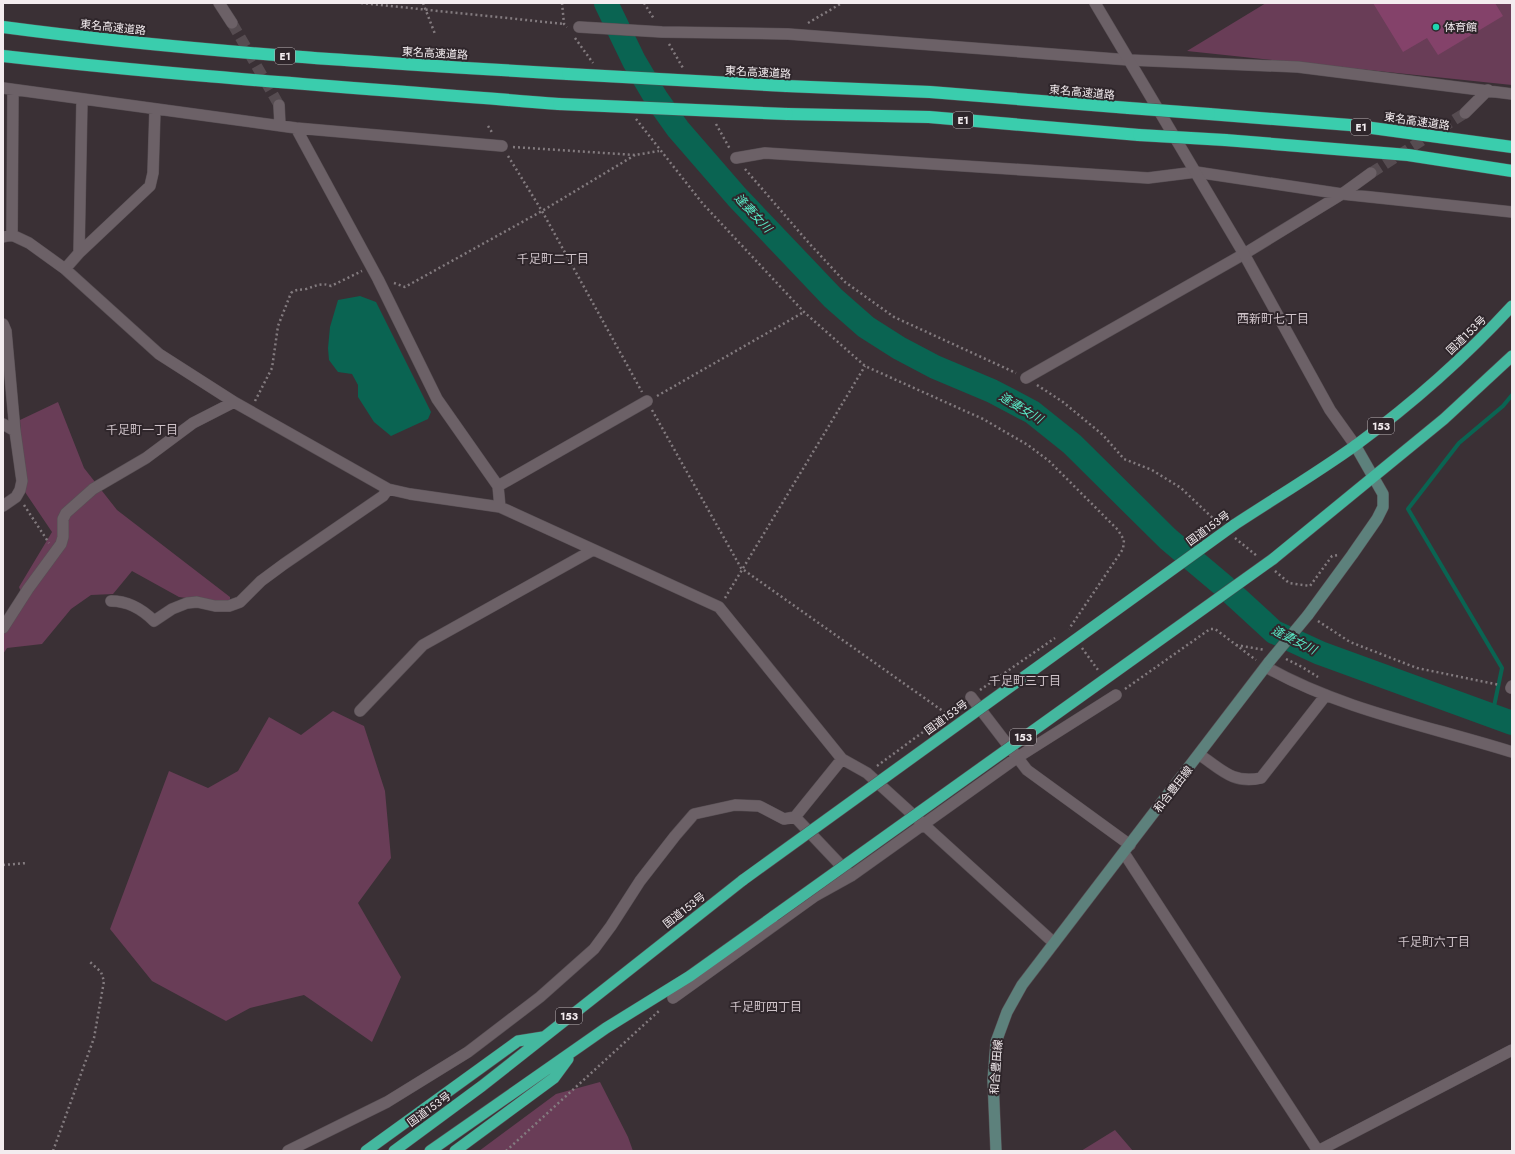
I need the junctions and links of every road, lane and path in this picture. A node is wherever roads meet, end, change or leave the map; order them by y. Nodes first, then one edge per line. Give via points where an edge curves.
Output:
1 (219, 3) edge
2 (361, 3) edge
3 (423, 3) edge
4 (562, 3) edge
5 (644, 3) edge
6 (842, 3) edge
7 (1095, 3) edge
8 (426, 9) junction
9 (232, 23) tunnel mouth
10 (564, 24) junction
11 (3, 27) edge
12 (579, 27) joint
13 (662, 32) junction
14 (435, 34) dead end
15 (788, 34) junction
16 (3, 56) edge
17 (1129, 60) junction
18 (686, 72) dead end
19 (8, 89) edge
20 (1488, 90) junction
21 (1512, 94) edge
22 (82, 99) junction
23 (279, 105) tunnel mouth
24 (155, 109) junction
25 (1465, 113) tunnel mouth
26 (713, 118) dead end
27 (280, 125) junction
28 (296, 128) junction
29 (502, 146) junction
30 (1512, 147) edge
31 (635, 155) junction
32 (736, 158) junction
33 (1512, 170) edge
34 (1196, 172) junction
35 (1371, 172) tunnel mouth
36 (1342, 194) junction
37 (542, 211) junction
38 (1512, 212) edge
39 (8, 236) edge
40 (79, 253) junction
41 (1244, 254) junction
42 (371, 266) junction
43 (65, 270) junction
44 (378, 279) junction
45 (1512, 306) edge
46 (804, 312) junction
47 (3, 324) edge
48 (1512, 356) edge
49 (865, 366) junction
50 (1026, 378) junction
51 (234, 402) junction
52 (648, 402) junction
53 (249, 410) junction
54 (3, 424) edge
55 (15, 431) junction
56 (1355, 446) junction
57 (1374, 477) junction
58 (498, 486) junction
59 (388, 489) junction
60 (17, 494) junction
61 (3, 506) edge
62 (500, 507) junction
63 (1220, 524) dead end
64 (1233, 529) junction
65 (593, 550) junction
66 (56, 553) junction
67 (1352, 555) junction
68 (1260, 559) dead end
69 (1272, 564) junction
70 (741, 568) junction
71 (111, 602) dead end
72 (719, 607) junction
73 (1308, 615) junction
74 (3, 628) edge
75 (1073, 634) dead end
76 (1081, 646) dead end
77 (1268, 665) junction
78 (1099, 671) dead end
79 (1490, 683) dead end
80 (1116, 695) joint
81 (1326, 695) junction
82 (971, 697) dead end
83 (360, 711) dead end
84 (947, 714) dead end
85 (1512, 752) edge
86 (1200, 755) junction
87 (1018, 757) junction
88 (842, 759) junction
89 (795, 817) junction
90 (924, 825) junction
91 (1127, 849) junction
92 (27, 863) dead end
93 (3, 865) edge
94 (851, 876) junction
95 (1054, 943) junction
96 (90, 962) dead end
97 (673, 998) joint
98 (543, 1037) junction
99 (1512, 1050) edge
100 (573, 1052) junction
101 (53, 1151) edge
102 (288, 1151) edge
103 (366, 1151) edge
104 (394, 1151) edge
105 (430, 1151) edge
106 (455, 1151) edge
107 (506, 1151) edge
108 (996, 1151) edge
109 (1318, 1151) edge

1 - 9 street
2 - 8 path
3 - 8 path
4 - 10 path
5 - 13 path
6 - 15 path
7 - 17 street
8 - 10 path
8 - 14 path
10 - 12 path
11 - 30 highway, 東名高速道路 / E1, bridge via 204,49 337,60 930,92 1350,125
12 - 13 street
13 - 15 street
13 - 18 path
15 - 17 street
16 - 33 highway, E1, bridge via 278,83 558,104 929,117 1408,155
17 - 20 street via 1298,67
17 - 34 street
19 - 22 street
19 - 39 street
20 - 21 street
20 - 25 street
22 - 24 street
22 - 40 street
23 - 27 street
24 - 27 street
24 - 40 street via 153,173 150,186
26 - 32 path
27 - 28 street
28 - 29 street
28 - 42 street
29 - 31 path
29 - 37 path
31 - 37 path
31 - 46 path via 660,150 704,204
32 - 34 street via 765,153 1148,178
32 - 50 path via 845,282 894,317
34 - 36 street
34 - 41 street
35 - 36 street
36 - 38 street
36 - 41 street
37 - 44 path via 405,286
37 - 52 path
39 - 43 street via 29,242
40 - 43 street
41 - 50 street
41 - 56 street via 1330,410
42 - 44 street
42 - 53 path via 331,286 316,285 291,293 278,326 272,368
43 - 51 street via 159,354
44 - 58 street via 436,399
45 - 56 highway, 国道153号 / 153 via 1476,345 1422,393
46 - 49 path
46 - 52 path
47 - 55 street via 6,331
48 - 57 highway, 153 via 1444,419
49 - 70 path
49 - 75 path via 983,419 1028,445 1049,461 1118,530 1124,540 1123,549 1068,628
50 - 63 path via 1063,402 1103,435 1124,458 1152,470 1181,488
51 - 53 street
51 - 66 street via 193,423 146,458 93,489 66,513 63,519 63,537
52 - 58 street
52 - 70 path
53 - 59 street
54 - 55 street
55 - 60 street via 22,481
56 - 57 main road, 和合豊田線
56 - 64 highway, 国道153号 / 153
57 - 67 main road, 和合豊田線 via 1383,494 1383,507
57 - 69 highway, 153
58 - 62 street
59 - 62 street
59 - 71 street via 383,496 261,581 240,602 229,606 187,603 154,621 134,606 120,601
60 - 61 street
60 - 66 path
62 - 65 street
64 - 68 path
64 - 98 highway, 国道153号 / 153, bridge via 743,880
65 - 72 street
65 - 83 street via 422,645
66 - 74 street via 28,589
67 - 69 path via 1332,556 1310,586 1289,583
67 - 73 main road, 和合豊田線
69 - 100 highway, 153, bridge via 690,976 606,1028
70 - 72 path
70 - 84 path
72 - 88 street
73 - 77 main road, 和合豊田線, bridge
73 - 79 path via 1350,642 1417,668
76 - 78 path
77 - 80 path via 1216,629 1210,629
77 - 81 street via 1294,683
77 - 86 main road, 和合豊田線
80 - 87 street
81 - 85 street via 1416,725
81 - 86 street via 1261,778 1235,779
82 - 87 street
86 - 91 main road, 和合豊田線
87 - 90 street
87 - 91 street via 1027,770
88 - 89 street
88 - 90 street via 867,773
89 - 94 street
89 - 102 street via 784,819 760,806 734,805 694,814 640,881 594,949 540,997 468,1052 387,1102
90 - 94 street
90 - 95 street
91 - 95 main road, 和合豊田線
91 - 109 street
92 - 93 path
94 - 97 street via 815,896
95 - 108 main road, 和合豊田線 via 1022,985 1007,1012 996,1042 993,1080
96 - 101 path via 101,972 104,982 94,1038
97 - 107 path
98 - 103 highway via 518,1041
98 - 104 highway, 国道153号 / 153
99 - 109 street
100 - 105 highway, 153
100 - 106 highway via 554,1078

